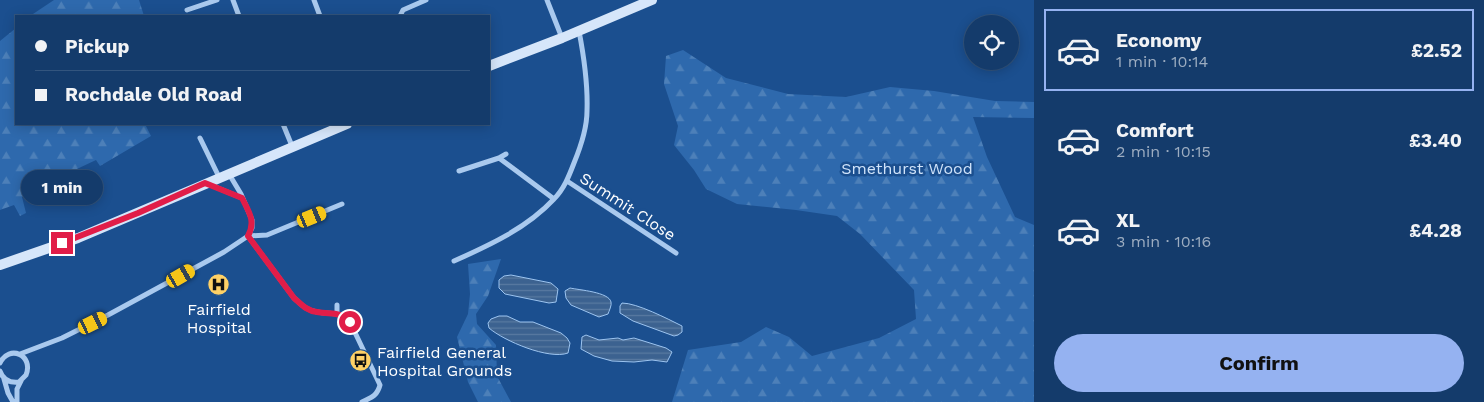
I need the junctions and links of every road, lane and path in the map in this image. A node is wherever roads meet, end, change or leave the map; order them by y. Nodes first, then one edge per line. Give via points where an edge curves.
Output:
1 (217, 0) edge
2 (233, 0) edge
3 (314, 0) edge
4 (426, 0) edge
5 (547, 0) edge
6 (652, 0) edge
7 (187, 10) dead end
8 (240, 15) edge
9 (320, 15) edge
10 (400, 15) edge
11 (579, 31) junction
12 (562, 38) junction
13 (490, 66) edge
14 (283, 125) edge
15 (344, 125) edge
16 (200, 138) dead end
17 (292, 146) junction
18 (506, 154) dead end
19 (500, 158) junction
20 (460, 171) dead end
21 (229, 173) junction
22 (219, 177) junction
23 (567, 181) junction
24 (205, 183) junction
25 (242, 198) junction
26 (554, 199) junction
27 (342, 204) dead end
28 (248, 236) junction
29 (676, 253) dead end
30 (454, 260) dead end
31 (0, 266) edge
32 (337, 304) dead end
33 (337, 314) junction
34 (20, 354) junction
35 (2, 356) edge
36 (0, 364) edge
37 (1, 374) edge
38 (23, 379) junction
39 (13, 402) edge
40 (17, 402) edge
41 (362, 402) edge

1 - 7 street
2 - 8 street
3 - 9 street
4 - 10 street via 402,10
5 - 12 street
6 - 11 main road
11 - 12 main road
11 - 23 street via 585,63 587,112 582,144
12 - 13 main road
14 - 17 street
15 - 17 main road
16 - 22 street
17 - 21 main road
18 - 19 street
19 - 20 street
19 - 26 street
21 - 22 main road
21 - 25 street
22 - 24 main road
23 - 26 street
23 - 29 street, Summit Close
24 - 25 street
24 - 31 main road via 78,238
25 - 28 street via 252,220
26 - 30 street via 526,223 493,244
27 - 28 street via 267,235
28 - 33 street via 301,305 315,312
28 - 34 street via 108,315
32 - 33 street
33 - 41 street via 350,322 380,384 374,396
34 - 35 street
34 - 38 street via 28,365
35 - 36 street
37 - 38 street via 13,382
37 - 39 street
38 - 40 street via 17,389

